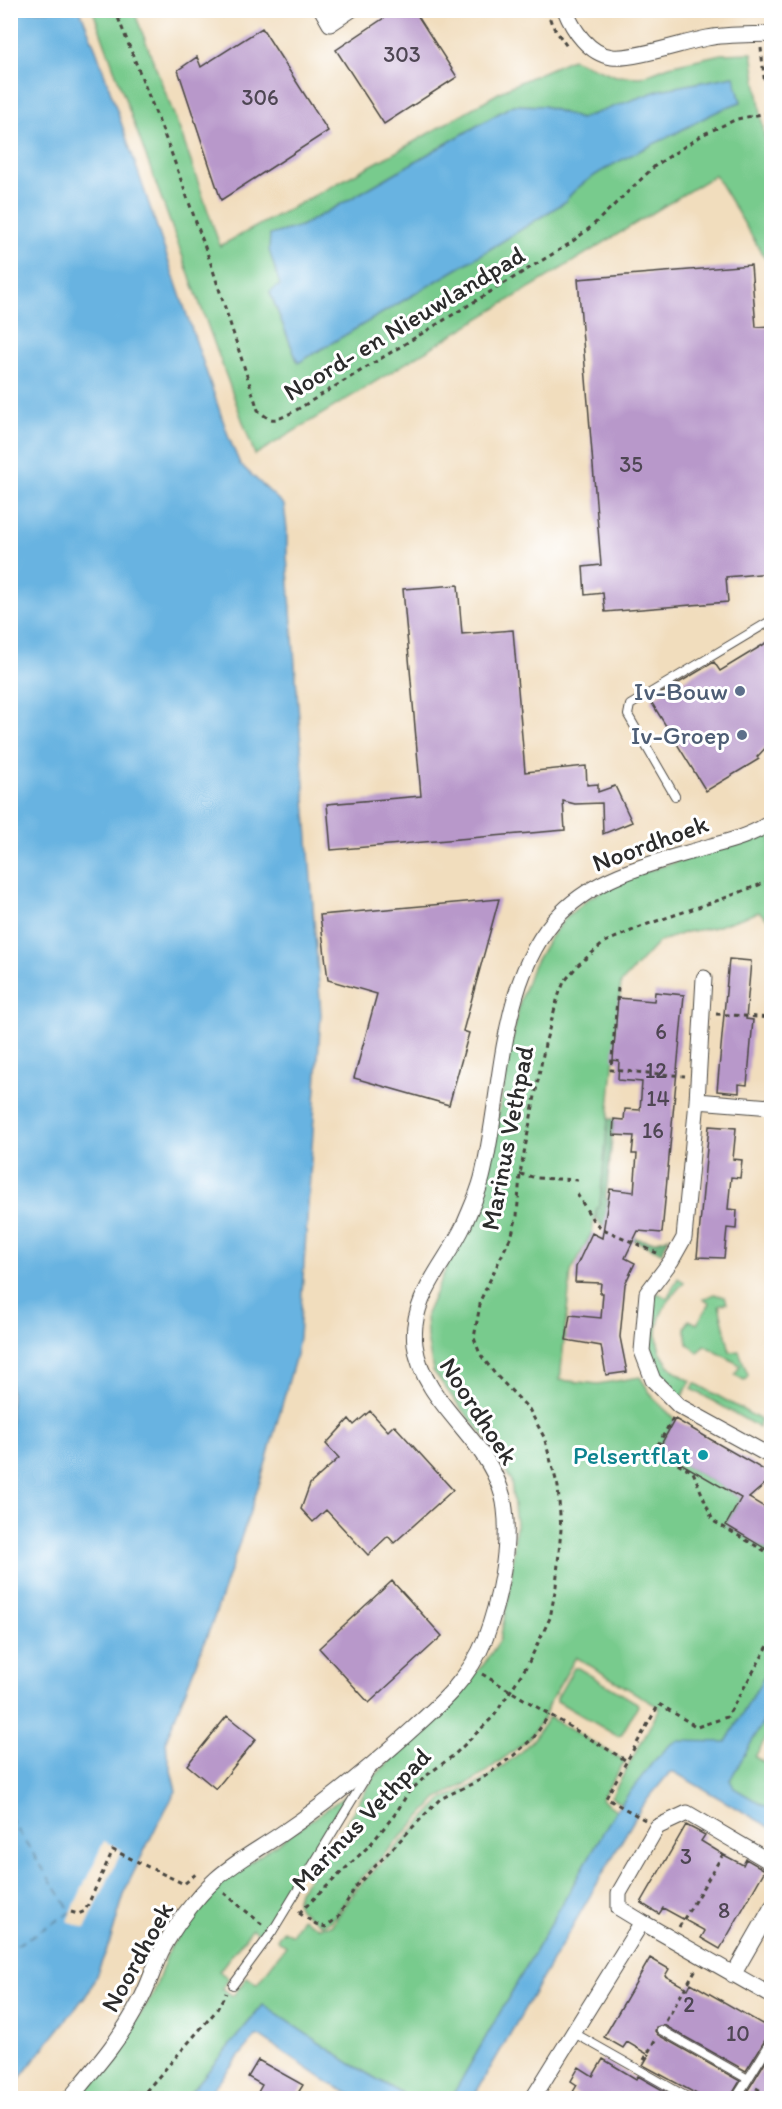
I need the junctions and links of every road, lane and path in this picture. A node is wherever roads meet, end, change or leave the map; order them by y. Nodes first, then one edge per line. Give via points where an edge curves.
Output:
1 (115, 10) edge
2 (322, 10) edge
3 (351, 10) edge
4 (565, 10) edge
5 (766, 34) edge
6 (769, 113) edge
7 (771, 153) edge
8 (771, 620) edge
9 (675, 796) dead end
10 (771, 821) edge
11 (771, 880) edge
12 (704, 978) dead end
13 (618, 988) dead end
14 (702, 1013) junction
15 (771, 1018) edge
16 (771, 1059) edge
17 (699, 1078) junction
18 (768, 1089) dead end
19 (697, 1101) junction
20 (771, 1107) edge
21 (520, 1174) junction
22 (578, 1180) dead end
23 (577, 1194) dead end
24 (771, 1210) edge
25 (670, 1261) junction
26 (771, 1306) edge
27 (674, 1402) junction
28 (771, 1457) edge
29 (771, 1555) edge
30 (771, 1639) edge
31 (483, 1674) dead end
32 (511, 1691) junction
33 (549, 1715) junction
34 (627, 1761) junction
35 (375, 1762) junction
36 (642, 1819) dead end
37 (732, 1839) junction
38 (771, 1863) edge
39 (184, 1884) dead end
40 (230, 1898) dead end
41 (771, 1907) edge
42 (71, 1912) dead end
43 (642, 1922) junction
44 (272, 1932) junction
45 (672, 1939) junction
46 (702, 1957) junction
47 (734, 1976) junction
48 (233, 1985) joint
49 (771, 1996) edge
50 (661, 2030) junction
51 (574, 2033) junction
52 (771, 2040) edge
53 (638, 2069) junction
54 (747, 2080) junction
55 (771, 2097) edge
56 (70, 2098) edge
57 (140, 2098) edge
58 (534, 2098) edge
59 (689, 2098) edge
60 (736, 2098) edge

1 - 6 path, Noord- en Nieuwlandpad via 175,163 258,410 266,418 276,420 569,244 656,165 705,134 737,119
2 - 3 street via 330,24
4 - 5 street via 579,38 612,57 710,37
5 - 6 path
6 - 7 path
8 - 9 lane via 630,705 628,715
10 - 35 street, Noordhoek via 722,843 609,880 583,894 541,936 525,966 514,996 481,1180 463,1227 422,1297 414,1329 418,1359 430,1387 479,1449 500,1489 506,1536 500,1582 486,1635 472,1667 450,1694
11 - 21 path, Marinus Vethpad via 605,942 578,964 558,997
12 - 14 street
13 - 17 path via 611,1071
14 - 15 path
14 - 17 street
16 - 18 path
17 - 19 street
19 - 20 street
19 - 25 street via 684,1238
21 - 22 path
21 - 32 path, Marinus Vethpad via 512,1234 481,1299 474,1338 480,1354 529,1409 544,1437 558,1487 561,1529 550,1618
23 - 25 path via 594,1222 603,1229
24 - 26 path
25 - 27 street via 647,1293 642,1350 653,1380
27 - 28 street
27 - 29 path via 655,1450 693,1472 713,1521
30 - 34 path via 727,1717 697,1727 658,1704
31 - 32 path
32 - 33 path
32 - 33 path, Marinus Vethpad via 494,1716 408,1793 370,1845 299,1913 326,1927 338,1917 356,1886 440,1799 480,1780 513,1756 534,1737
33 - 34 path
34 - 36 path via 606,1797
35 - 44 lane, Marinus Vethpad
35 - 56 street, Noordhoek via 211,1883 163,1948 141,2002 120,2036
37 - 38 street
37 - 43 street via 687,1813 657,1827 619,1893 619,1908
37 - 45 path
39 - 42 path via 113,1850 85,1911
40 - 44 path
41 - 47 street
43 - 45 street
43 - 51 street
44 - 48 lane, Marinus Vethpad
45 - 46 street
46 - 47 street
46 - 50 path
47 - 49 street
48 - 57 path via 216,2011
50 - 53 path
50 - 54 lane
51 - 53 lane
51 - 58 street
52 - 54 lane
53 - 59 lane
54 - 55 path
54 - 60 lane

